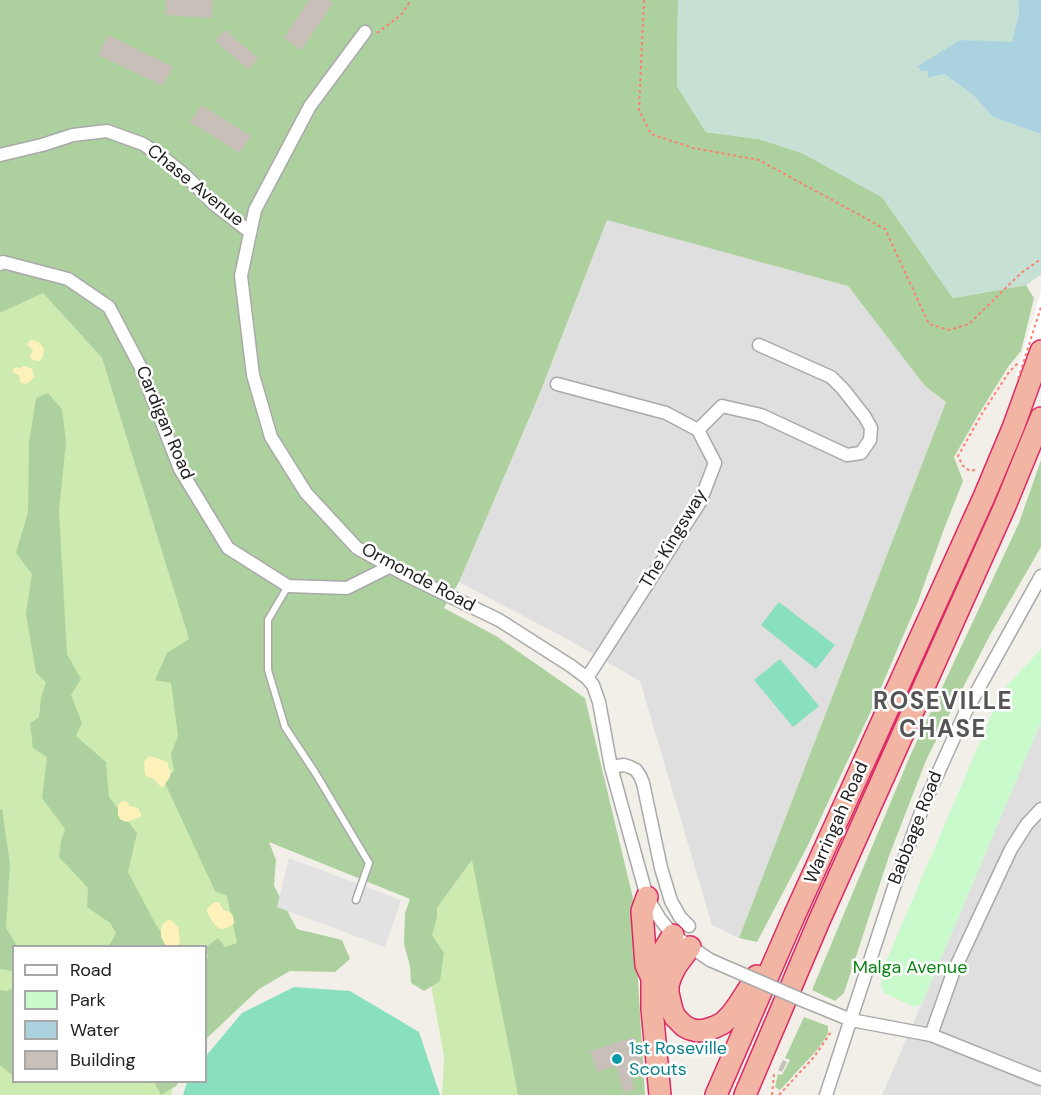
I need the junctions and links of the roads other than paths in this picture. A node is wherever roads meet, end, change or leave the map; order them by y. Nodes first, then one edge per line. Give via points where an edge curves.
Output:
1 (362, 36) road end
2 (0, 155) edge
3 (250, 232) junction
4 (0, 264) edge
5 (759, 345) dead end
6 (1031, 355) edge
7 (557, 384) dead end
8 (1041, 418) edge
9 (698, 430) junction
10 (391, 566) junction
11 (1041, 576) edge
12 (288, 586) junction
13 (587, 678) junction
14 (611, 767) junction
15 (1041, 809) edge
16 (647, 897) junction
17 (356, 900) dead end
18 (795, 914) junction
19 (684, 936) junction
20 (652, 979) junction
21 (851, 1020) junction
22 (931, 1035) junction
23 (1041, 1079) edge
24 (660, 1095) edge
25 (716, 1095) edge
26 (745, 1095) edge
27 (826, 1095) edge

1 - 3 street, Ormonde Road via 310,106 255,210
2 - 3 street, Chase Avenue via 73,135 107,131 143,144 161,156
3 - 10 street, Ormonde Road via 241,276 253,375 271,437 306,492 357,548
4 - 12 street, Cardigan Road via 68,279 109,307 140,366 180,470 228,548
5 - 9 street via 831,377 843,389 871,428 870,440 861,453 847,455 761,415 722,406
6 - 18 highway, Warringah Road via 1013,428 984,497
7 - 9 street via 666,413
8 - 26 highway, Warringah Road
9 - 13 street, The Kingsway via 715,463 700,502
10 - 12 street via 347,588
10 - 13 street, Ormonde Road via 499,620
11 - 21 street, Babbage Road via 966,711 935,777 902,863
12 - 17 lane via 268,620 268,670 285,727 369,863
13 - 14 street, Ormonde Road via 599,702
14 - 16 street, Ormonde Road
14 - 19 street via 624,765 640,776 661,868
15 - 22 street via 1011,849 953,973
16 - 19 street, Ormonde Road via 660,919
16 - 20 highway via 642,911 646,964
18 - 19 highway via 731,1015 706,1030 684,1026 675,1017 669,1001 668,986
18 - 25 highway, Warringah Road
19 - 20 highway via 663,950
19 - 21 street, bridge via 710,960
20 - 24 highway
21 - 22 street
21 - 27 street, Babbage Road
22 - 23 street

